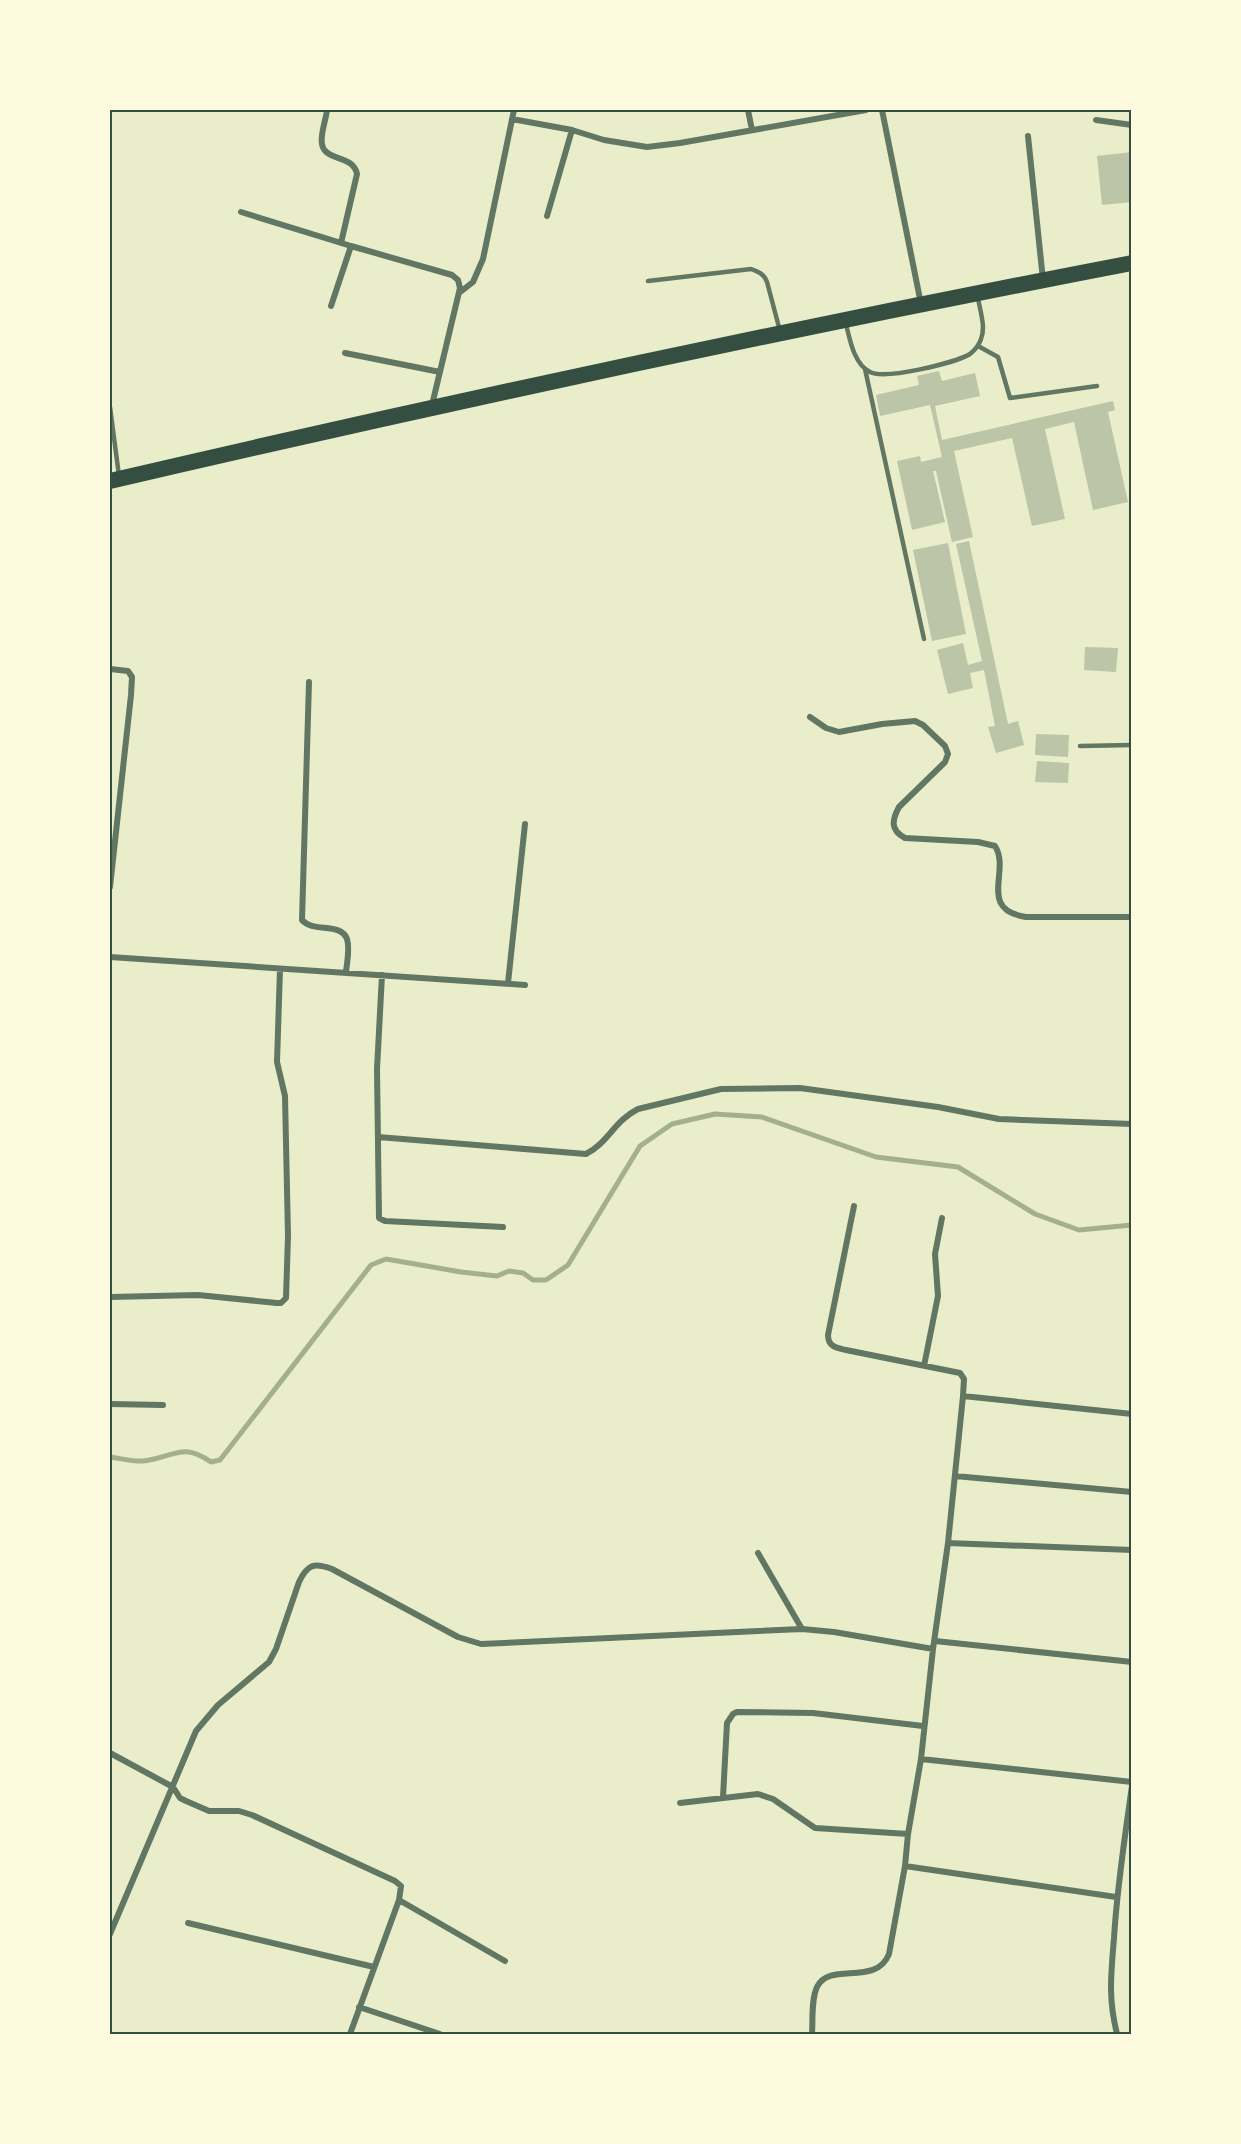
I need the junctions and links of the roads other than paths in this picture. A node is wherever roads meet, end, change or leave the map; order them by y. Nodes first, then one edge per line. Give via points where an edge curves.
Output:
1 (327, 110) edge
2 (514, 110) edge
3 (748, 110) edge
4 (866, 110) edge
5 (882, 110) edge
6 (512, 119) junction
7 (1096, 120) dead end
8 (1131, 125) edge
9 (572, 130) junction
10 (752, 130) junction
11 (1028, 136) dead end
12 (241, 212) dead end
13 (547, 216) dead end
14 (341, 243) junction
15 (351, 246) junction
16 (1131, 263) edge
17 (648, 280) dead end
18 (1043, 280) junction
19 (459, 293) junction
20 (977, 294) junction
21 (922, 305) junction
22 (331, 306) dead end
23 (846, 321) junction
24 (781, 334) junction
25 (978, 346) junction
26 (345, 353) dead end
27 (865, 369) junction
28 (440, 372) junction
29 (1097, 386) dead end
30 (110, 407) edge
31 (431, 408) junction
32 (114, 480) edge
33 (924, 639) dead end
34 (110, 669) edge
35 (309, 682) dead end
36 (810, 717) dead end
37 (1131, 745) edge
38 (1080, 746) dead end
39 (525, 824) dead end
40 (110, 887) edge
41 (1131, 917) edge
42 (110, 957) edge
43 (280, 969) junction
44 (346, 972) junction
45 (382, 975) junction
46 (508, 983) junction
47 (525, 985) dead end
48 (1131, 1124) edge
49 (378, 1137) junction
50 (854, 1206) dead end
51 (942, 1218) dead end
52 (503, 1227) dead end
53 (110, 1297) edge
54 (924, 1365) junction
55 (963, 1396) junction
56 (110, 1404) edge
57 (163, 1406) dead end
58 (1131, 1414) edge
59 (955, 1476) junction
60 (1131, 1492) edge
61 (948, 1543) junction
62 (1131, 1550) edge
63 (758, 1553) dead end
64 (802, 1629) junction
65 (935, 1641) junction
66 (933, 1649) junction
67 (1131, 1662) edge
68 (923, 1726) junction
69 (110, 1752) edge
70 (921, 1759) junction
71 (1131, 1784) edge
72 (173, 1787) junction
73 (723, 1797) junction
74 (680, 1803) dead end
75 (908, 1834) junction
76 (905, 1866) junction
77 (1116, 1897) junction
78 (399, 1900) junction
79 (188, 1923) dead end
80 (110, 1934) edge
81 (505, 1961) dead end
82 (374, 1967) junction
83 (359, 2007) junction
84 (350, 2034) edge
85 (440, 2034) edge
86 (812, 2034) edge
87 (1117, 2034) edge

1 - 14 street via 323,148 347,161 357,174
2 - 6 street
3 - 10 street
4 - 10 street
5 - 21 street
6 - 9 street
6 - 19 street via 483,259 473,282
7 - 8 street
9 - 10 street via 647,147
9 - 13 street
11 - 18 street
12 - 14 street
14 - 15 street
15 - 19 street via 452,275 460,284
15 - 22 street
16 - 18 highway
17 - 24 lane via 751,269 759,272 765,276
18 - 20 highway
19 - 28 street
20 - 21 highway
20 - 25 lane via 983,323
21 - 23 highway
23 - 24 highway
23 - 27 lane via 852,346
24 - 31 highway
25 - 27 lane via 967,355 925,368 882,375
25 - 29 lane via 998,357 1010,398
26 - 28 street
27 - 33 lane
28 - 31 street
30 - 32 lane
31 - 32 highway
34 - 40 street via 128,671 132,677
35 - 44 street via 302,920 310,926 343,933 348,942
36 - 41 street via 839,732 915,721 945,746 945,762 899,807 893,826 904,838 995,846 999,854 999,898 1005,909 1026,916
37 - 38 lane
39 - 46 street
42 - 43 street
43 - 44 street
43 - 53 street via 277,1062 285,1096 286,1298 277,1303 198,1295
44 - 45 street
45 - 46 street
45 - 49 street
46 - 47 street
48 - 49 street via 999,1119 800,1088 766,1088 721,1089 638,1109 625,1116 595,1150 586,1154
49 - 52 street via 381,1220
50 - 54 street via 828,1340 832,1346 846,1350
51 - 54 street via 935,1254 937,1298
54 - 55 street via 960,1373 964,1379
55 - 58 street
55 - 59 street
56 - 57 street
59 - 60 street
59 - 61 street
61 - 62 street
61 - 65 street
63 - 64 street
64 - 66 street
64 - 72 street via 481,1644 458,1637 332,1569 312,1566 302,1575 269,1662 201,1724
65 - 66 street
65 - 67 street
66 - 68 street
68 - 70 street
68 - 73 street via 813,1713 737,1712 727,1723
69 - 72 street
70 - 71 street
70 - 75 street
71 - 77 street
72 - 78 street via 180,1798 209,1811 243,1812 395,1881 401,1886
72 - 80 street
73 - 74 street
73 - 75 street via 764,1795 814,1828
75 - 76 street
76 - 77 street
76 - 86 street via 886,1960 876,1969 830,1976 820,1982 815,1992
77 - 87 street via 1110,1992
78 - 81 street
78 - 82 street
79 - 82 street
82 - 83 street
83 - 84 street
83 - 85 street

